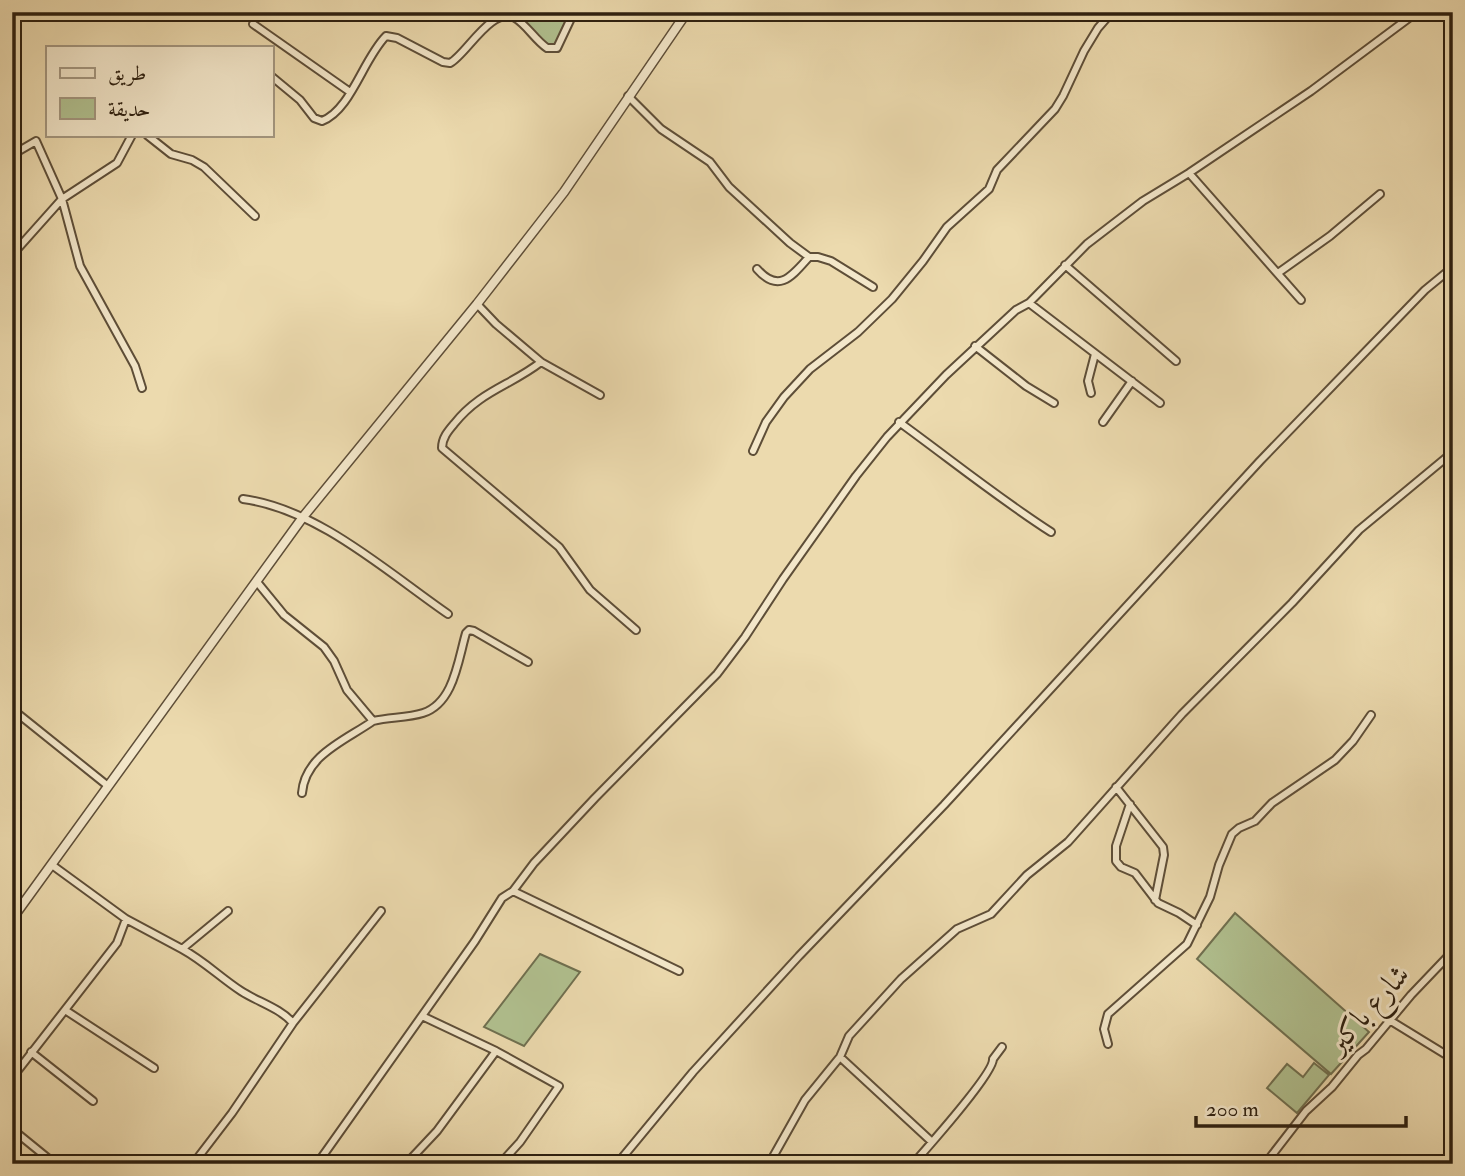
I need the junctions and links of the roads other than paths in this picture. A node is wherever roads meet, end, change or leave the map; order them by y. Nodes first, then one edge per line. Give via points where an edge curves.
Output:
1 (573, 12) edge
2 (687, 12) edge
3 (1112, 12) edge
4 (1417, 12) edge
5 (253, 24) dead end
6 (273, 78) edge
7 (350, 92) junction
8 (628, 96) junction
9 (131, 136) edge
10 (147, 136) edge
11 (12, 155) edge
12 (1189, 173) junction
13 (1380, 194) dead end
14 (62, 200) junction
15 (255, 216) dead end
16 (12, 255) edge
17 (809, 257) junction
18 (1065, 265) junction
19 (1453, 267) edge
20 (757, 269) dead end
21 (1278, 273) junction
22 (873, 287) dead end
23 (1301, 300) dead end
24 (1029, 303) junction
25 (477, 304) junction
26 (975, 346) junction
27 (1095, 354) junction
28 (1176, 361) dead end
29 (541, 362) junction
30 (1132, 381) junction
31 (142, 388) dead end
32 (1091, 393) dead end
33 (600, 395) dead end
34 (1054, 403) dead end
35 (1160, 403) dead end
36 (899, 422) junction
37 (1103, 422) dead end
38 (752, 451) dead end
39 (1453, 452) edge
40 (243, 499) dead end
41 (303, 517) junction
42 (1051, 532) dead end
43 (257, 582) junction
44 (448, 614) dead end
45 (636, 630) dead end
46 (528, 662) dead end
47 (12, 709) edge
48 (1371, 715) dead end
49 (373, 720) junction
50 (108, 786) junction
51 (1116, 787) junction
52 (302, 793) dead end
53 (1130, 804) junction
54 (52, 865) junction
55 (513, 891) junction
56 (1155, 900) junction
57 (228, 911) dead end
58 (381, 911) dead end
59 (12, 919) edge
60 (126, 919) junction
61 (1196, 925) junction
62 (182, 949) junction
63 (1453, 951) edge
64 (679, 971) dead end
65 (65, 1010) junction
66 (422, 1016) junction
67 (1392, 1021) junction
68 (293, 1023) junction
69 (1108, 1044) dead end
70 (1002, 1047) dead end
71 (496, 1051) junction
72 (31, 1052) junction
73 (840, 1057) junction
74 (1453, 1059) edge
75 (154, 1068) dead end
76 (12, 1078) edge
77 (93, 1101) dead end
78 (12, 1129) edge
79 (932, 1142) junction
80 (55, 1164) edge
81 (193, 1164) edge
82 (317, 1164) edge
83 (406, 1164) edge
84 (500, 1164) edge
85 (617, 1164) edge
86 (769, 1164) edge
87 (913, 1164) edge
88 (1265, 1164) edge

1 - 7 street via 557,48 548,48 516,19 502,17 490,23 450,64 386,36
2 - 8 street
3 - 38 street via 1084,51 1055,109 997,170 989,189 947,227 892,299 784,397
4 - 12 street
5 - 7 street
6 - 7 street via 318,120 330,117
8 - 17 street via 661,129 710,162 729,187
8 - 25 street via 564,192
9 - 14 street via 117,163
10 - 15 street via 204,167
11 - 14 street via 36,141
12 - 18 street via 1143,201
12 - 21 street
13 - 21 street
14 - 16 street
14 - 31 street via 80,266 135,366
17 - 20 street via 781,282 765,278
17 - 22 street via 831,261
18 - 24 street
18 - 28 street
19 - 85 street via 1425,290 1260,461 702,1062
21 - 23 street
24 - 26 street
24 - 27 street
25 - 29 street
25 - 41 street
26 - 34 street
26 - 36 street
27 - 30 street
27 - 32 street via 1088,381
29 - 33 street
29 - 45 street via 475,402 449,431 442,448 559,547 590,590
30 - 35 street
30 - 37 street
36 - 42 street
36 - 55 street via 717,674 595,798
39 - 51 street via 1359,530
40 - 41 street
41 - 43 street
41 - 44 street
43 - 49 street via 284,615 324,647 347,690
43 - 50 street
46 - 49 street via 469,630 442,700 423,713
47 - 50 street
48 - 61 street via 1335,760 1232,834
49 - 52 street via 311,766
50 - 54 street
51 - 53 street
51 - 73 street via 1075,835 1027,875 996,909 957,929 901,979 849,1036
53 - 56 street via 1163,848
53 - 56 street via 1116,861 1135,873
54 - 59 street
54 - 60 street
55 - 64 street
55 - 66 street via 502,898
56 - 61 street
57 - 62 street
58 - 68 street
60 - 62 street
60 - 65 street via 117,943
61 - 69 street via 1183,949 1108,1014 1104,1029
62 - 68 street
63 - 67 street, شارع باكير
65 - 72 street
65 - 75 street
66 - 71 street
66 - 82 street
67 - 74 street
67 - 88 street, شارع باكير via 1306,1111
68 - 81 street
70 - 79 street via 989,1074
71 - 83 street via 437,1131
71 - 84 street via 559,1086
72 - 76 street
72 - 77 street
73 - 79 street
73 - 86 street via 806,1100
78 - 80 street
79 - 87 street

